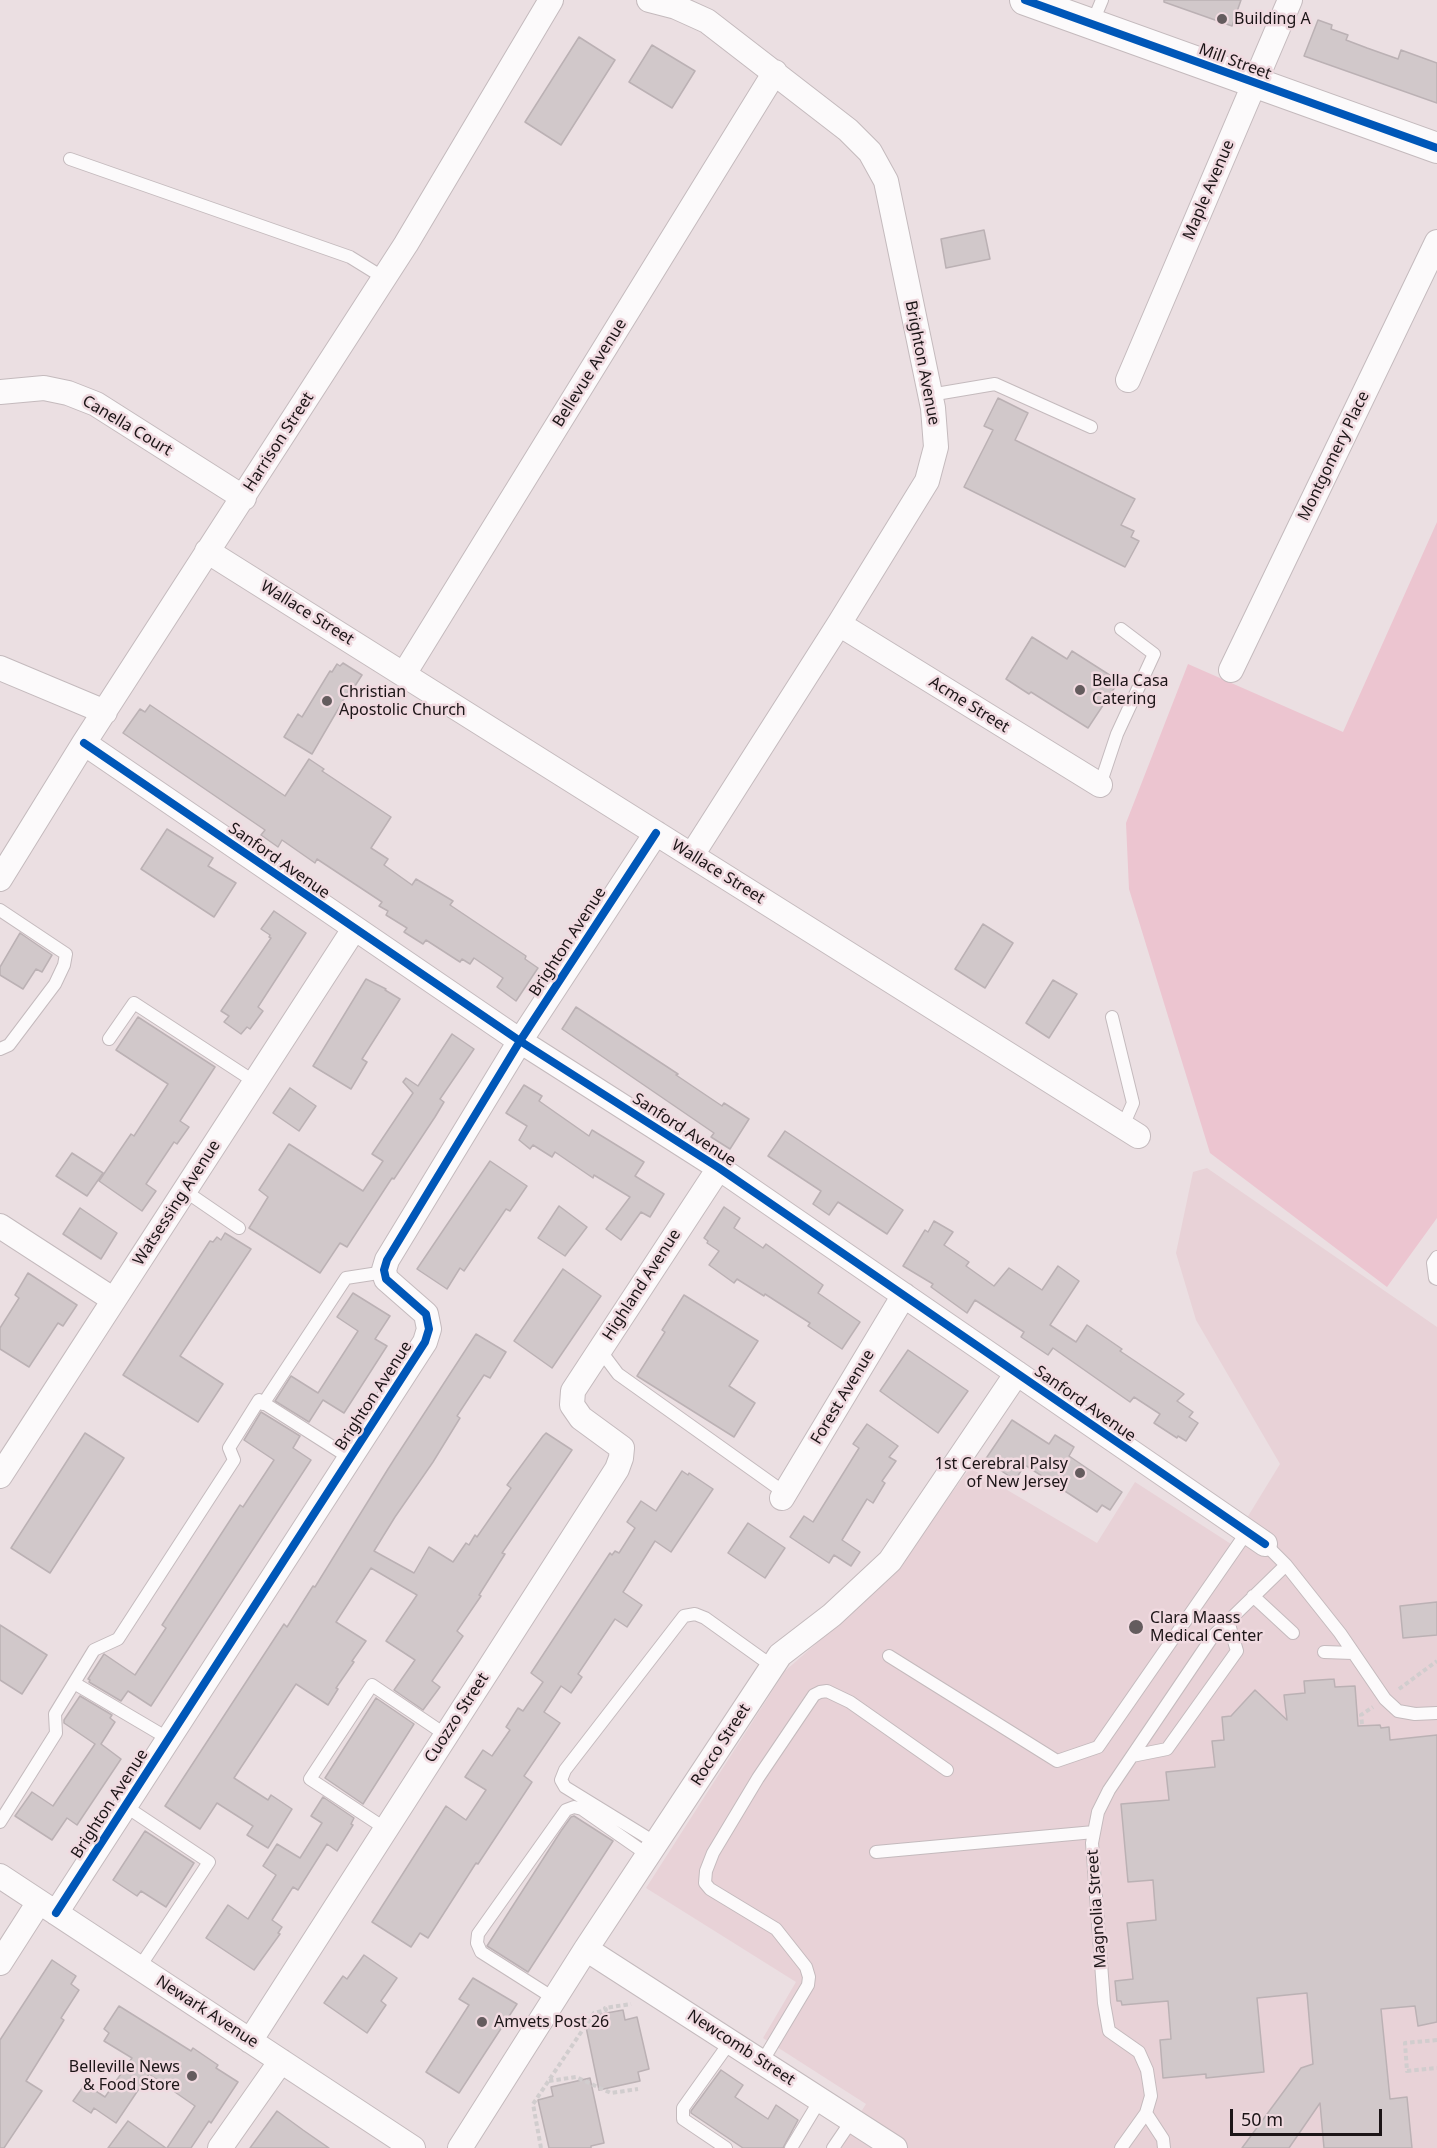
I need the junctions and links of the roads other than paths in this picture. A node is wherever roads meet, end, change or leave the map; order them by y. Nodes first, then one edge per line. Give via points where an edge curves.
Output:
1 (547, 0) edge
2 (649, 0) edge
3 (1025, 0) edge
4 (1290, 0) edge
5 (1097, 12) edge
6 (775, 72) junction
7 (1254, 84) junction
8 (1437, 148) edge
9 (70, 159) dead end
10 (1437, 242) edge
11 (384, 278) junction
12 (1128, 380) dead end
13 (0, 392) edge
14 (930, 395) junction
15 (1091, 427) dead end
16 (244, 498) junction
17 (207, 551) junction
18 (839, 624) junction
19 (1120, 629) dead end
20 (0, 668) edge
21 (1231, 670) dead end
22 (404, 674) junction
23 (105, 712) junction
24 (84, 743) junction
25 (1100, 785) joint
26 (656, 833) junction
27 (692, 855) junction
28 (0, 879) edge
29 (0, 910) edge
30 (354, 929) junction
31 (1112, 1017) dead end
32 (109, 1039) dead end
33 (520, 1041) junction
34 (0, 1049) edge
35 (255, 1082) junction
36 (1130, 1131) joint
37 (718, 1168) junction
38 (185, 1191) junction
39 (0, 1226) edge
40 (239, 1228) dead end
41 (1437, 1257) edge
42 (385, 1272) junction
43 (1437, 1279) edge
44 (904, 1295) junction
45 (114, 1300) junction
46 (600, 1350) junction
47 (1017, 1373) junction
48 (263, 1404) junction
49 (572, 1405) joint
50 (350, 1458) junction
51 (0, 1476) edge
52 (783, 1496) joint
53 (1256, 1538) junction
54 (1286, 1565) junction
55 (1253, 1596) junction
56 (1228, 1621) junction
57 (1293, 1633) dead end
58 (1324, 1652) dead end
59 (1353, 1653) junction
60 (889, 1656) dead end
61 (772, 1666) junction
62 (74, 1683) junction
63 (1437, 1713) edge
64 (446, 1735) junction
65 (169, 1738) junction
66 (1132, 1756) junction
67 (948, 1770) dead end
68 (125, 1806) junction
69 (0, 1822) edge
70 (386, 1829) junction
71 (1094, 1832) junction
72 (652, 1849) junction
73 (876, 1852) dead end
74 (0, 1876) edge
75 (47, 1908) junction
76 (586, 1949) junction
77 (0, 1963) edge
78 (139, 1968) junction
79 (555, 1999) junction
80 (250, 2041) junction
81 (730, 2042) junction
82 (281, 2061) junction
83 (762, 2062) junction
84 (820, 2100) junction
85 (1146, 2113) junction
86 (852, 2120) junction
87 (220, 2148) edge
88 (413, 2148) edge
89 (460, 2148) edge
90 (726, 2148) edge
91 (791, 2148) edge
92 (833, 2148) edge
93 (895, 2148) edge
94 (1121, 2148) edge
95 (1164, 2148) edge

1 - 11 street, Harrison Street
2 - 6 street, Brighton Avenue via 707,21
3 - 5 street, Mill Street
4 - 7 street, Maple Avenue
5 - 7 street, Mill Street
6 - 14 street, Brighton Avenue via 848,129 870,152 886,181
6 - 22 street, Bellevue Avenue
7 - 8 street, Mill Street
7 - 12 street, Maple Avenue
9 - 11 lane via 350,257
10 - 21 street, Montgomery Place
11 - 16 street, Harrison Street
13 - 16 street, Canella Court via 44,388 96,404
14 - 15 lane via 995,384
14 - 18 street, Brighton Avenue via 936,447 927,481
16 - 17 street, Harrison Street
17 - 22 street, Wallace Street
17 - 23 street, Harrison Street
18 - 25 street, Acme Street
18 - 27 street, Brighton Avenue
19 - 25 lane via 1154,654 1117,734
20 - 23 street
22 - 26 street, Wallace Street
23 - 24 street, Harrison Street
24 - 28 street, Harrison Street
24 - 30 street, Sanford Avenue
26 - 27 street, Wallace Street
26 - 33 street, Brighton Avenue
27 - 36 street, Wallace Street
29 - 34 lane via 66,954 55,984 9,1045
30 - 33 street, Sanford Avenue
30 - 35 street, Watsessing Avenue
31 - 36 lane via 1132,1103
32 - 35 lane via 134,1003
33 - 37 street, Sanford Avenue
33 - 42 street, Brighton Avenue via 387,1260
35 - 38 street, Watsessing Avenue
37 - 44 street, Sanford Avenue
37 - 46 street, Highland Avenue
38 - 40 lane
38 - 45 street, Watsessing Avenue
39 - 45 street
41 - 43 lane via 1433,1263
42 - 48 lane via 346,1278
42 - 50 street, Brighton Avenue via 386,1279 426,1314 429,1329 425,1342
44 - 47 street, Sanford Avenue
44 - 52 street, Forest Avenue
45 - 51 street, Watsessing Avenue
46 - 49 street, Highland Avenue via 573,1391
46 - 52 lane via 618,1374
47 - 53 street, Sanford Avenue
47 - 61 street, Rocco Street via 890,1561
48 - 50 lane
48 - 62 lane via 259,1400 229,1448 234,1460 118,1639 94,1650
49 - 64 street, Cuozzo Street via 580,1418 622,1448 617,1469
50 - 65 street, Brighton Avenue
53 - 54 lane
53 - 60 lane via 1098,1747 1057,1761
54 - 55 lane, Magnolia Street
54 - 59 lane
55 - 56 lane, Magnolia Street
55 - 57 lane
56 - 66 lane, Magnolia Street via 1213,1636
56 - 66 lane via 1237,1651 1167,1749
58 - 59 lane
59 - 63 lane via 1398,1711
61 - 72 street, Rocco Street
61 - 72 lane via 705,1618 695,1614 684,1616 565,1770 561,1780 565,1788
62 - 65 lane
62 - 69 lane via 55,1714 56,1733
64 - 70 street, Cuozzo Street
64 - 70 lane via 372,1685 310,1779
65 - 68 street, Brighton Avenue
66 - 71 lane, Magnolia Street via 1098,1812
67 - 83 lane via 850,1702 827,1691 814,1695 758,1778 713,1853 705,1883 776,1929 806,1967 808,1985
68 - 75 street, Brighton Avenue
68 - 78 lane via 209,1862
70 - 80 street, Cuozzo Street
71 - 73 lane
71 - 85 lane, Magnolia Street via 1105,2012 1109,2031 1139,2052 1147,2070 1152,2096
72 - 76 street, Rocco Street
72 - 79 lane via 582,1809 566,1810 478,1934 482,1952
74 - 75 street, Newark Avenue
75 - 77 street, Brighton Avenue
75 - 78 street, Newark Avenue
76 - 79 street, Rocco Street
76 - 81 street, Newcomb Street
78 - 80 street, Newark Avenue
79 - 89 street, Rocco Street
80 - 82 street, Newark Avenue
81 - 83 street, Newcomb Street
81 - 90 lane via 683,2108 683,2119
82 - 87 street
82 - 88 street, Newark Avenue
83 - 84 street, Newcomb Street
84 - 86 street, Newcomb Street
84 - 91 lane
85 - 94 lane, Magnolia Street
85 - 95 lane via 1163,2139
86 - 92 lane
86 - 93 street, Newcomb Street

